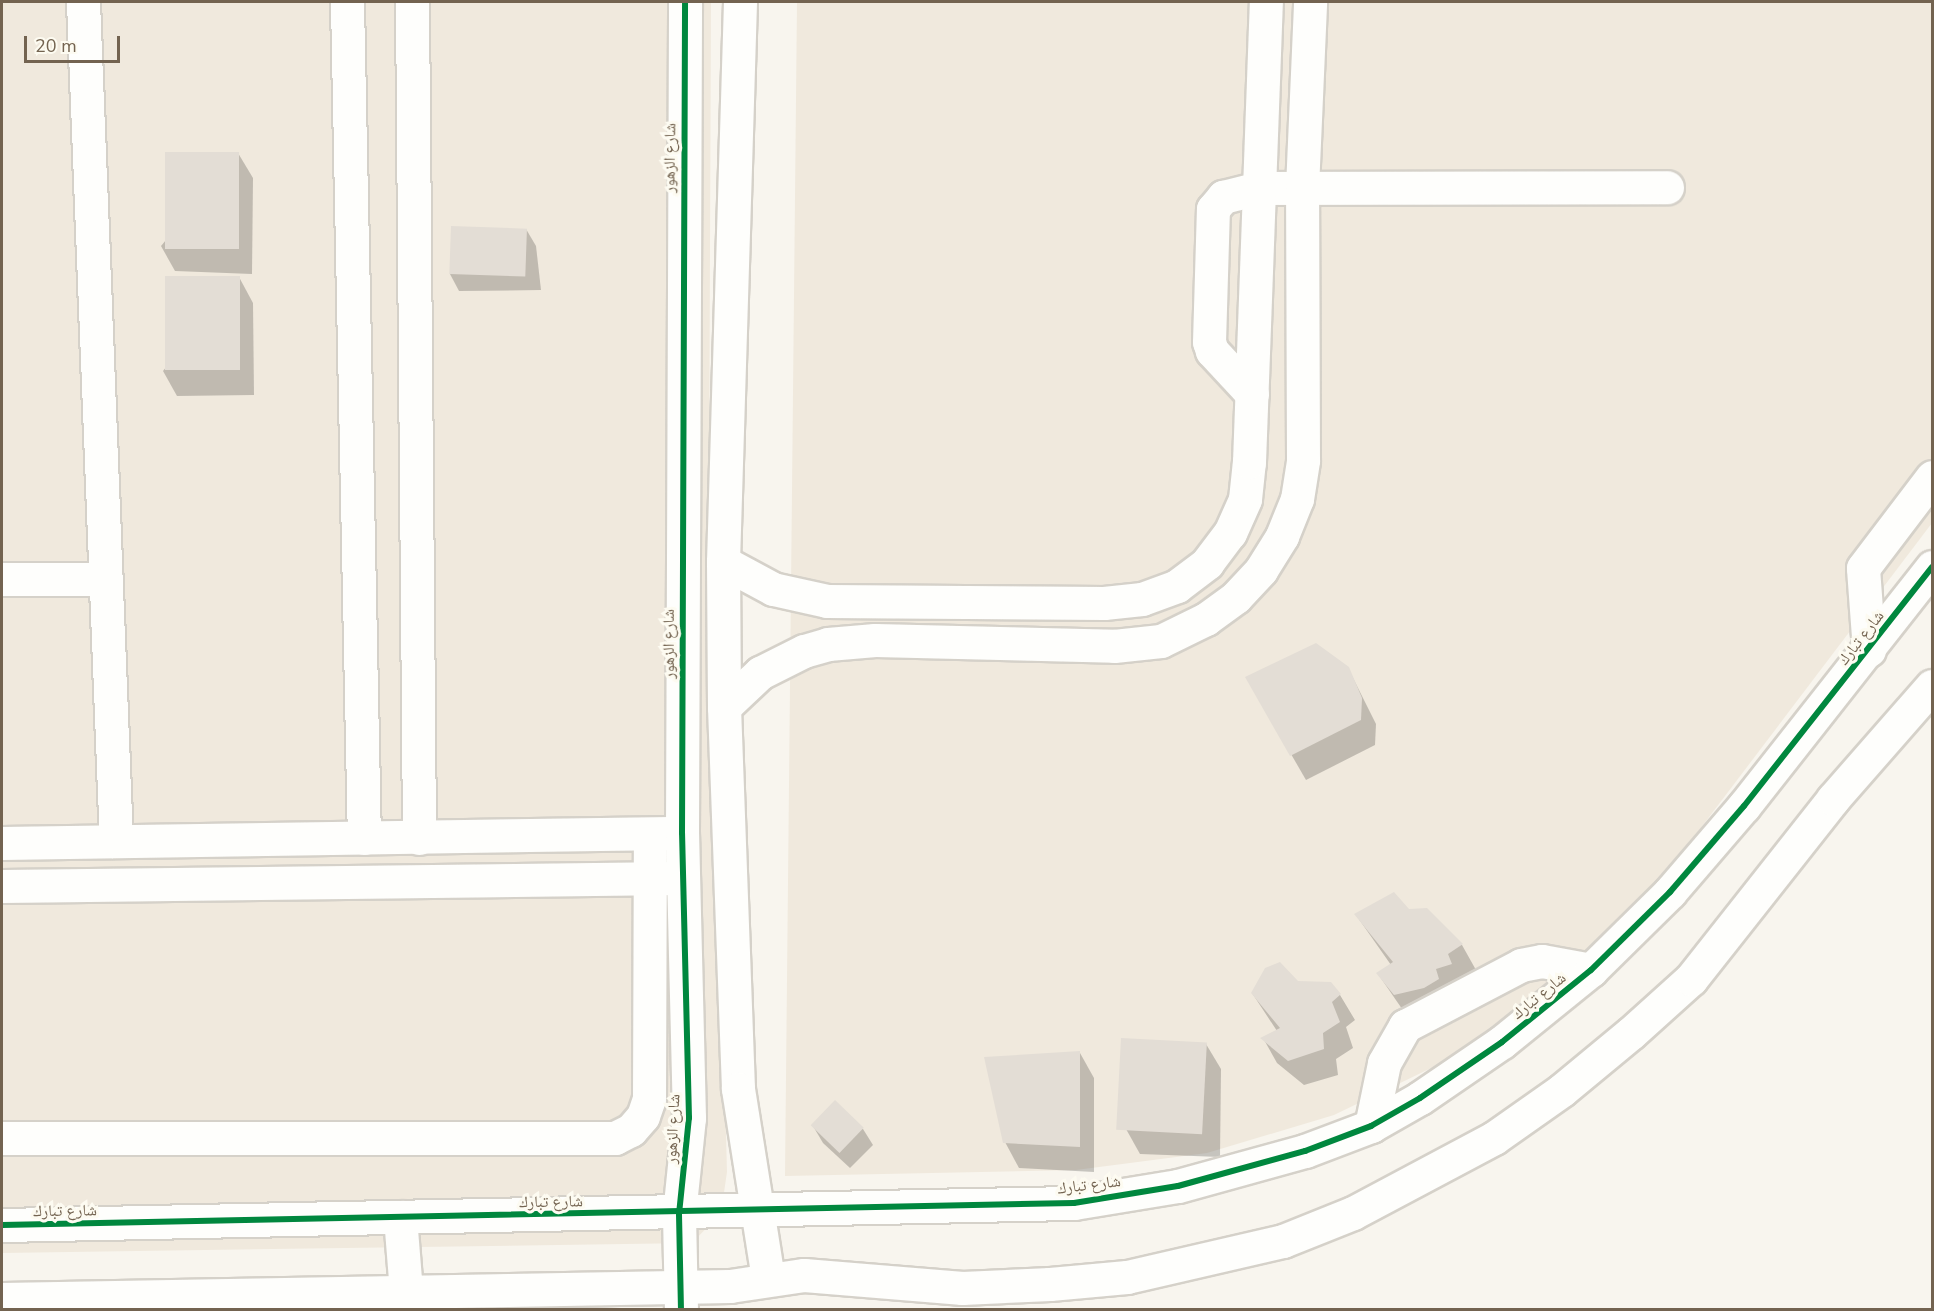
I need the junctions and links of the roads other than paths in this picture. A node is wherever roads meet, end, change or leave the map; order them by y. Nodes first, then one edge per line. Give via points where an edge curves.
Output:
1 (83, 2) edge
2 (347, 2) edge
3 (412, 2) edge
4 (685, 2) edge
5 (740, 2) edge
6 (1266, 2) edge
7 (1310, 2) edge
8 (1667, 187) dead end
9 (1258, 188) junction
10 (1302, 188) junction
11 (1252, 394) junction
12 (1932, 477) edge
13 (723, 562) junction
14 (1932, 567) edge
15 (2, 579) edge
16 (106, 579) junction
17 (1869, 650) junction
18 (1932, 686) edge
19 (724, 707) junction
20 (682, 833) junction
21 (650, 835) junction
22 (364, 838) junction
23 (420, 838) junction
24 (255, 840) junction
25 (116, 842) junction
26 (2, 843) edge
27 (684, 877) junction
28 (652, 879) junction
29 (254, 883) junction
30 (2, 886) edge
31 (1591, 970) junction
32 (1371, 1126) junction
33 (2, 1138) edge
34 (760, 1212) junction
35 (679, 1214) junction
36 (400, 1217) junction
37 (2, 1226) edge
38 (768, 1278) junction
39 (406, 1291) junction
40 (680, 1297) edge
41 (2, 1299) edge

1 - 16 street
2 - 22 street
3 - 23 street
4 - 20 street, شارع الزهور
5 - 13 street
6 - 9 street
7 - 10 street
8 - 10 street
9 - 10 street
9 - 11 street
9 - 11 street via 1223,197 1213,209 1212,351
10 - 19 street via 1303,460 1296,499 1282,536 1261,570 1236,597 1206,619 1149,642 1114,646 875,640 828,644 796,654 760,673
11 - 13 street via 1245,499 1230,533 1207,563 1177,586 1142,599 1104,603 827,602 773,589
12 - 17 street via 1863,568
13 - 19 street
14 - 17 street, شارع تبارك
15 - 16 street
16 - 25 street
17 - 31 street, شارع تبارك via 1670,892
18 - 38 street via 1833,799 1691,979 1562,1090 1494,1138 1353,1214 1283,1240 1127,1277 962,1288 828,1276
19 - 34 street via 738,1089
20 - 21 street
20 - 27 street, شارع الزهور
21 - 23 street
21 - 28 street
22 - 23 street
22 - 24 street
24 - 25 street
24 - 29 street
25 - 26 street
27 - 28 street
27 - 35 street, شارع الزهور via 689,1118
28 - 29 street
28 - 33 street via 649,1099 631,1130 615,1138
29 - 30 street
31 - 32 street, شارع تبارك via 1502,1042
31 - 32 street via 1542,961 1521,965 1405,1026 1384,1064
32 - 34 street, شارع تبارك via 1305,1151 1178,1186 1074,1203
34 - 35 street, شارع تبارك
34 - 38 street
35 - 36 street, شارع تبارك
35 - 40 street, شارع الزهور
36 - 37 street, شارع تبارك
36 - 39 street
38 - 40 street
39 - 40 street
39 - 41 street

